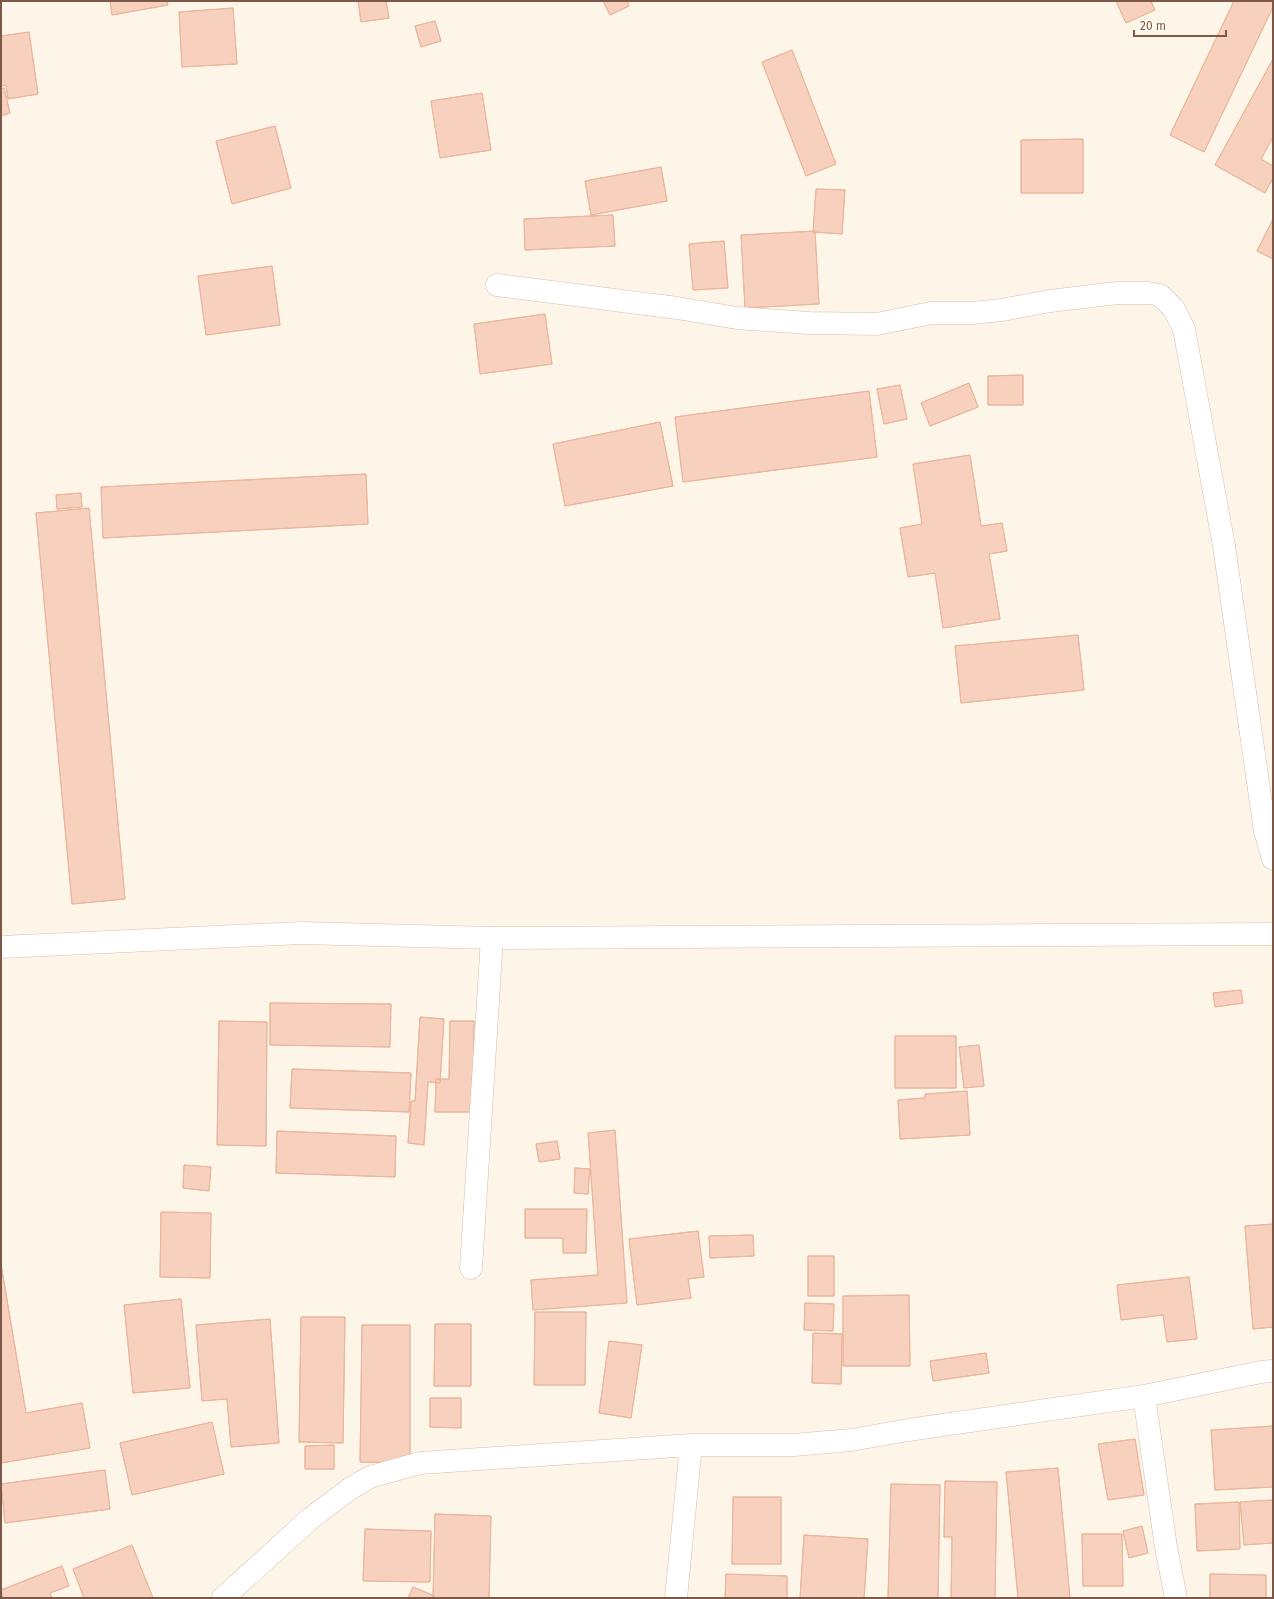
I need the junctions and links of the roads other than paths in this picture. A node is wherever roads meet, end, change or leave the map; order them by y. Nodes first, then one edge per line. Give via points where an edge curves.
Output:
1 (497, 285) dead end
2 (1273, 859) edge
3 (1273, 934) edge
4 (492, 938) junction
5 (1, 947) edge
6 (472, 1268) dead end
7 (1273, 1371) edge
8 (1144, 1396) junction
9 (691, 1445) junction
10 (223, 1598) edge
11 (676, 1598) edge
12 (1176, 1598) edge

1 - 2 street via 737,318 809,323 877,324 931,313 1002,310 1050,300 1148,292 1160,295 1174,309 1184,329 1224,546 1265,830
3 - 4 street
4 - 5 street via 301,933
4 - 6 street
7 - 8 street
8 - 9 street via 851,1440 794,1445
8 - 12 street
9 - 10 street via 420,1463 370,1477 311,1518
9 - 11 street

